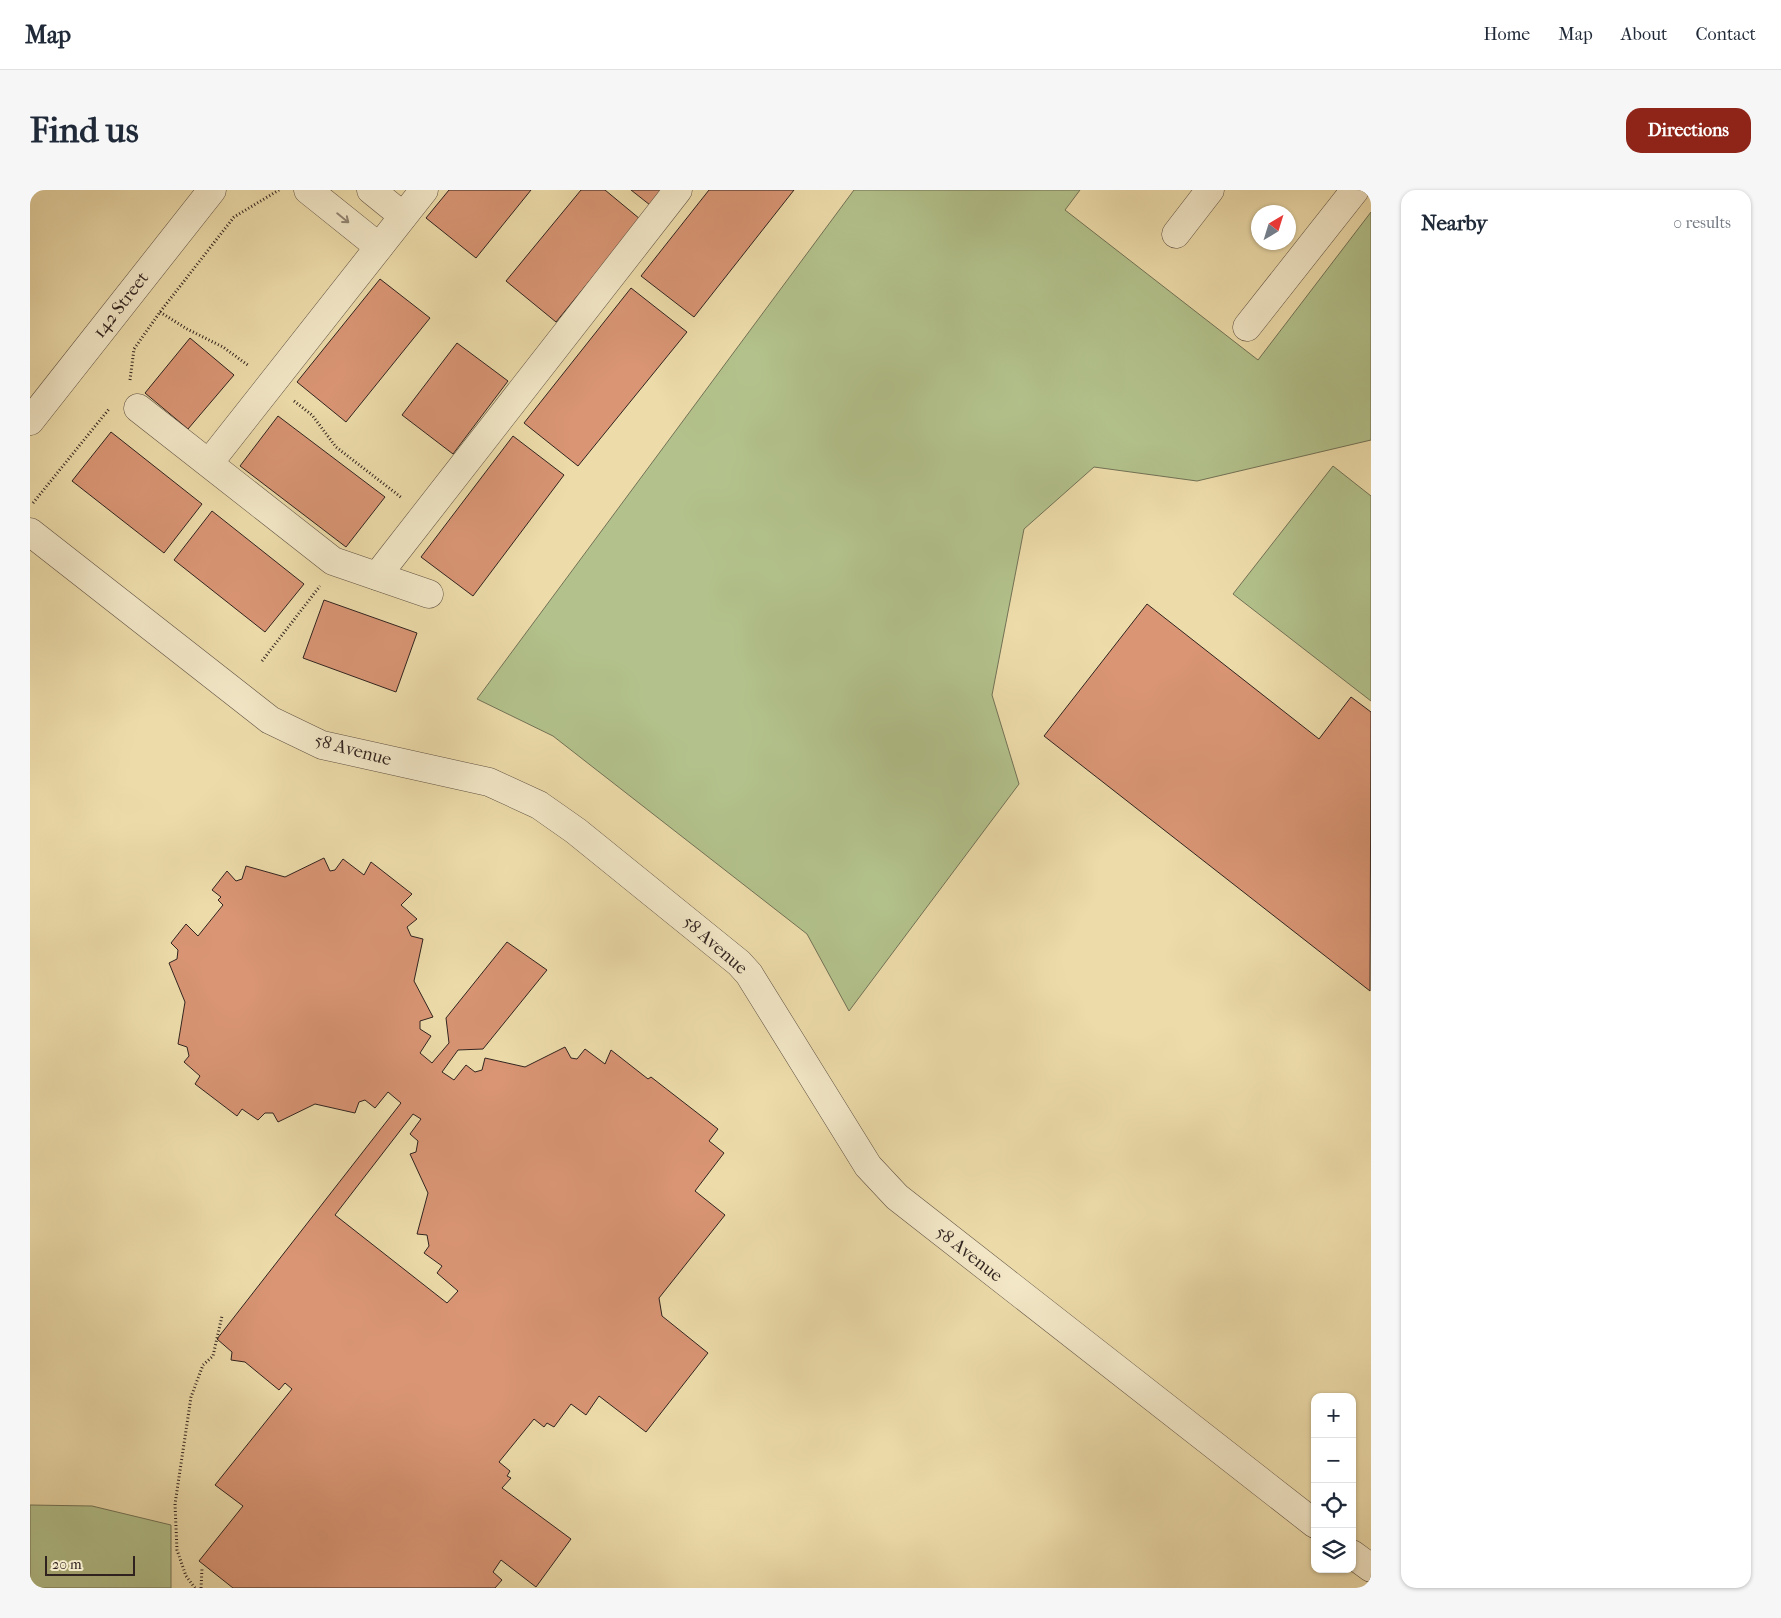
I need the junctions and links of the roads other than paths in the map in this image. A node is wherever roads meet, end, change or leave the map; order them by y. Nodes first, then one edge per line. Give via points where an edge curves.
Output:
1 (212, 190) edge
2 (308, 190) edge
3 (371, 190) edge
4 (424, 190) edge
5 (678, 190) edge
6 (1210, 190) edge
7 (1355, 190) edge
8 (403, 216) junction
9 (1176, 234) dead end
10 (379, 247) junction
11 (1247, 327) dead end
12 (133, 397) road end
13 (30, 421) edge
14 (209, 463) junction
15 (30, 532) edge
16 (377, 576) junction
17 (429, 594) dead end
18 (1311, 1521) edge
19 (1356, 1557) edge
20 (1371, 1568) edge

1 - 13 street, 142 Street
2 -> 10 street
3 - 8 street
4 - 8 street
5 - 16 street
6 - 9 street
7 - 11 street
8 - 10 street
10 - 14 street
12 - 14 street
14 - 16 street via 333,561
15 - 18 street, 58 Avenue via 270,720 322,745 489,782 539,804 576,831 749,974 868,1166 897,1197
16 - 17 street
19 - 20 street

